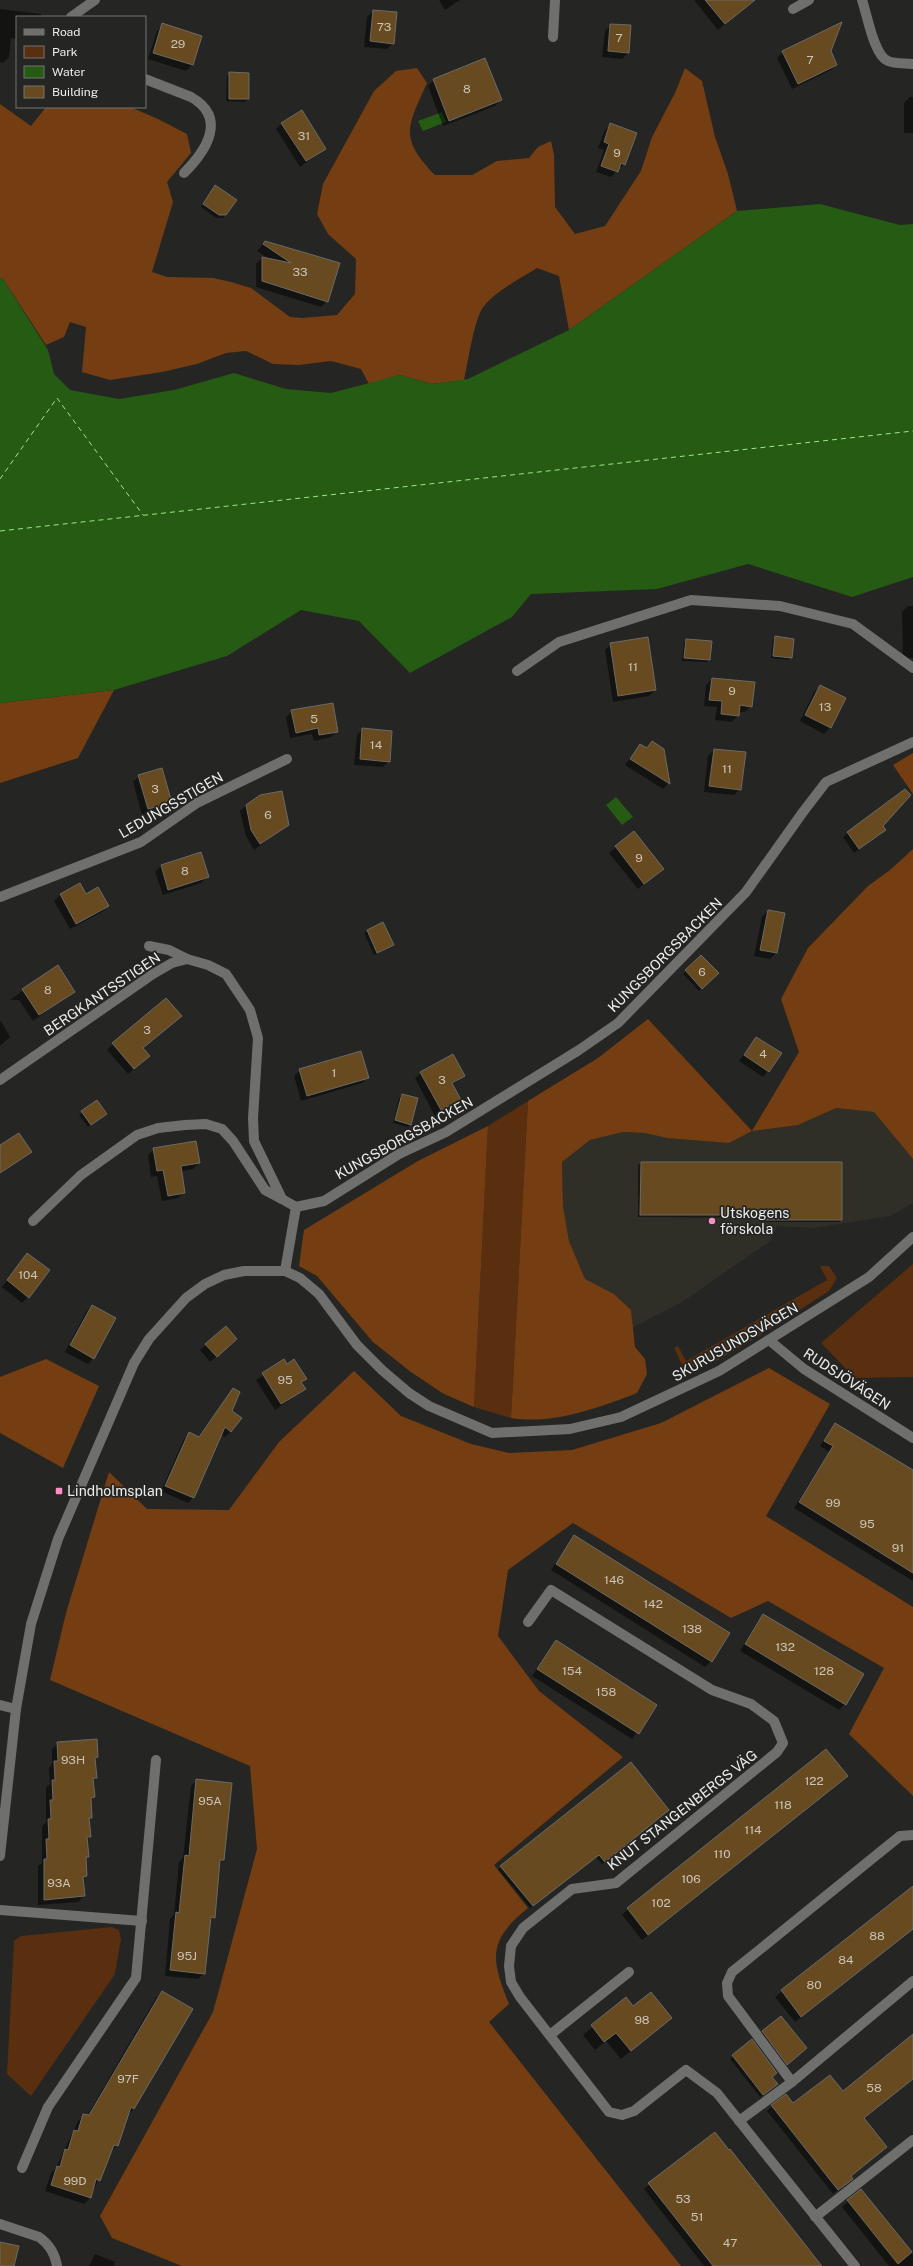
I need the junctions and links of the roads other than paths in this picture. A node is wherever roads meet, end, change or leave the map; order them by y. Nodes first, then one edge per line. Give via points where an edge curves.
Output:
1 (95, 0) edge
2 (555, 0) edge
3 (809, 0) edge
4 (862, 0) edge
5 (793, 9) dead end
6 (72, 16) edge
7 (553, 38) dead end
8 (913, 64) edge
9 (146, 79) edge
10 (184, 173) dead end
11 (913, 668) edge
12 (517, 671) dead end
13 (913, 742) edge
14 (287, 758) dead end
15 (0, 897) edge
16 (149, 946) dead end
17 (187, 959) junction
18 (0, 1080) edge
19 (282, 1199) junction
20 (296, 1207) junction
21 (33, 1221) dead end
22 (913, 1236) edge
23 (285, 1272) junction
24 (769, 1340) junction
25 (913, 1438) edge
26 (528, 1622) dead end
27 (0, 1705) edge
28 (16, 1709) junction
29 (156, 1760) dead end
30 (913, 1835) edge
31 (0, 1856) edge
32 (0, 1910) edge
33 (142, 1921) junction
34 (628, 1972) dead end
35 (913, 1981) edge
36 (550, 2035) junction
37 (792, 2082) junction
38 (739, 2121) junction
39 (913, 2140) edge
40 (22, 2168) dead end
41 (815, 2216) junction
42 (0, 2224) edge
43 (57, 2266) edge
44 (855, 2266) edge

1 - 6 street
2 - 7 street
3 - 5 street
4 - 8 street via 876,46 883,58 890,62
9 - 10 street via 191,97 208,112 211,128 208,142 197,160
11 - 12 street via 853,624 780,606 691,600 558,642
13 - 20 street, KUNGSBORGSBACKEN via 826,782 746,892 618,1023 466,1121 399,1154 324,1201
14 - 15 street, LEDUNGSSTIGEN via 197,803 141,842
16 - 17 street via 169,950
17 - 18 street, BERGKANTSSTIGEN via 172,963 153,974
17 - 19 street via 226,974 250,1010 258,1038 254,1141
19 - 20 street
19 - 21 street via 265,1190 233,1141 222,1129 206,1124 185,1125 158,1128 137,1135 81,1175
20 - 23 street
22 - 24 street, SKURUSUNDSVÄGEN via 869,1277
23 - 24 street, SKURUSUNDSVÄGEN via 300,1278 319,1294 357,1345 409,1393 429,1406 492,1433 570,1429 621,1417 719,1371
23 - 28 street, SKURUSUNDSVÄGEN via 244,1271 224,1275 205,1284 186,1298 149,1339 134,1363 58,1539 31,1624
24 - 25 street, RUDSJÖVÄGEN via 804,1369
26 - 36 street, KNUT STANGENBERGS VÄG via 550,1590 712,1690 751,1704 774,1721 783,1743 777,1752 616,1883 572,1889 523,1928 512,1946 509,1966 511,1982
27 - 28 street
28 - 31 street, SKURUSUNDSVÄGEN
29 - 33 street
30 - 37 street via 900,1836 732,1972 727,1983 728,1996
32 - 33 street
33 - 40 street via 136,1978 48,2107
34 - 36 street
35 - 37 street
36 - 38 street, KNUT STANGENBERGS VÄG via 609,2112 622,2116 634,2112 686,2070 717,2093
37 - 38 street
38 - 41 street, KNUT STANGENBERGS VÄG
39 - 41 street
41 - 44 street, KNUT STANGENBERGS VÄG
42 - 43 street via 44,2240 56,2257

